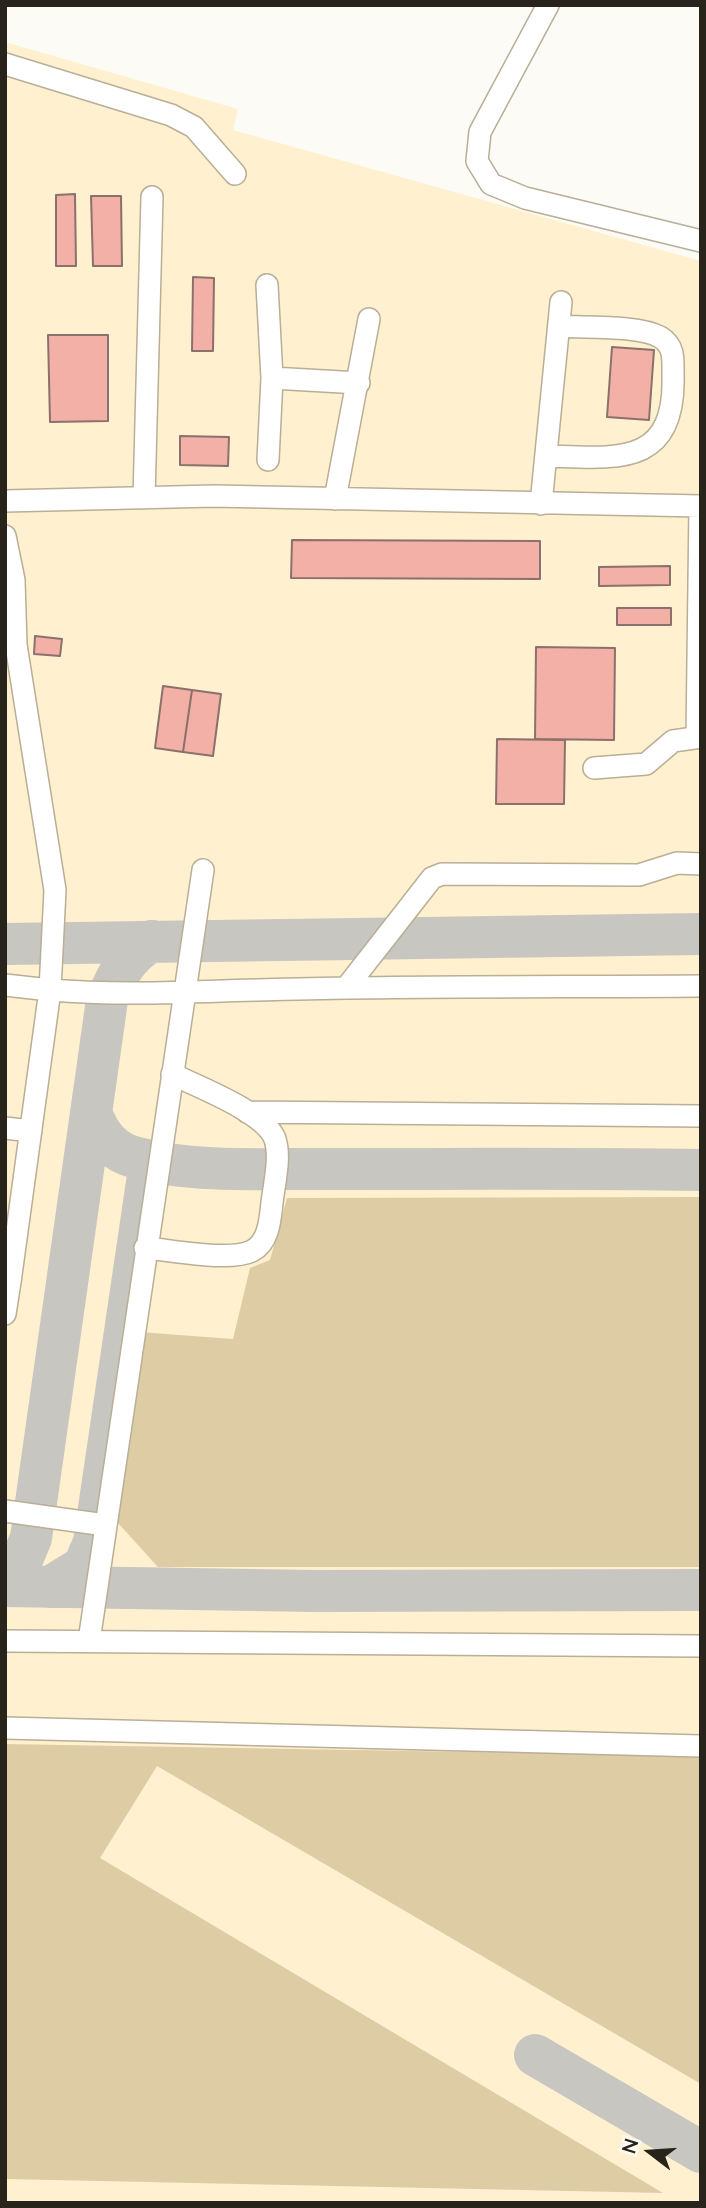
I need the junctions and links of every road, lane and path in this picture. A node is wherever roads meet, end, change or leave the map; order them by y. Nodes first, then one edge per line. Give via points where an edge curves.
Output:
1 (548, 5) edge
2 (5, 64) edge
3 (235, 174) dead end
4 (152, 197) dead end
5 (701, 241) edge
6 (267, 285) dead end
7 (561, 302) dead end
8 (369, 319) dead end
9 (559, 326) junction
10 (272, 378) junction
11 (359, 383) junction
12 (546, 456) junction
13 (268, 460) dead end
14 (144, 498) junction
15 (335, 499) junction
16 (5, 501) edge
17 (541, 504) junction
18 (700, 506) edge
19 (5, 536) edge
20 (699, 737) edge
21 (594, 768) dead end
22 (701, 864) edge
23 (203, 870) dead end
24 (5, 985) edge
25 (701, 986) edge
26 (345, 988) junction
27 (50, 990) junction
28 (182, 995) junction
29 (172, 1074) junction
30 (247, 1112) junction
31 (701, 1116) edge
32 (5, 1128) edge
33 (31, 1131) junction
34 (145, 1248) junction
35 (7, 1282) edge
36 (5, 1314) edge
37 (5, 1511) edge
38 (105, 1525) junction
39 (89, 1641) junction
40 (5, 1642) edge
41 (701, 1646) edge
42 (5, 1728) edge
43 (701, 1745) edge

1 - 5 lane via 480,132 477,161 492,184 525,198
2 - 3 lane via 171,115 194,127
4 - 14 lane
6 - 10 lane
7 - 9 lane
8 - 11 lane
9 - 12 lane
9 - 12 lane via 644,332 663,338 673,351 674,390 660,436 642,451 598,457
10 - 11 lane
10 - 13 lane
11 - 15 lane
12 - 17 lane
14 - 15 lane
14 - 16 lane
15 - 17 lane
17 - 18 lane
18 - 20 lane
19 - 27 lane via 14,580 16,645 55,890
20 - 21 lane via 673,741 646,764
22 - 26 lane via 677,863 639,875 442,874 432,878
23 - 28 lane
24 - 27 lane
25 - 26 lane
26 - 28 lane
27 - 28 lane
27 - 33 lane
28 - 29 lane
29 - 30 lane
29 - 34 lane
30 - 31 lane
30 - 34 lane via 264,1124 276,1147 269,1227 259,1245 252,1251 226,1255
32 - 33 lane
33 - 35 lane
34 - 38 lane
35 - 36 lane
37 - 38 lane
38 - 39 lane
39 - 40 lane
39 - 41 lane
42 - 43 lane

